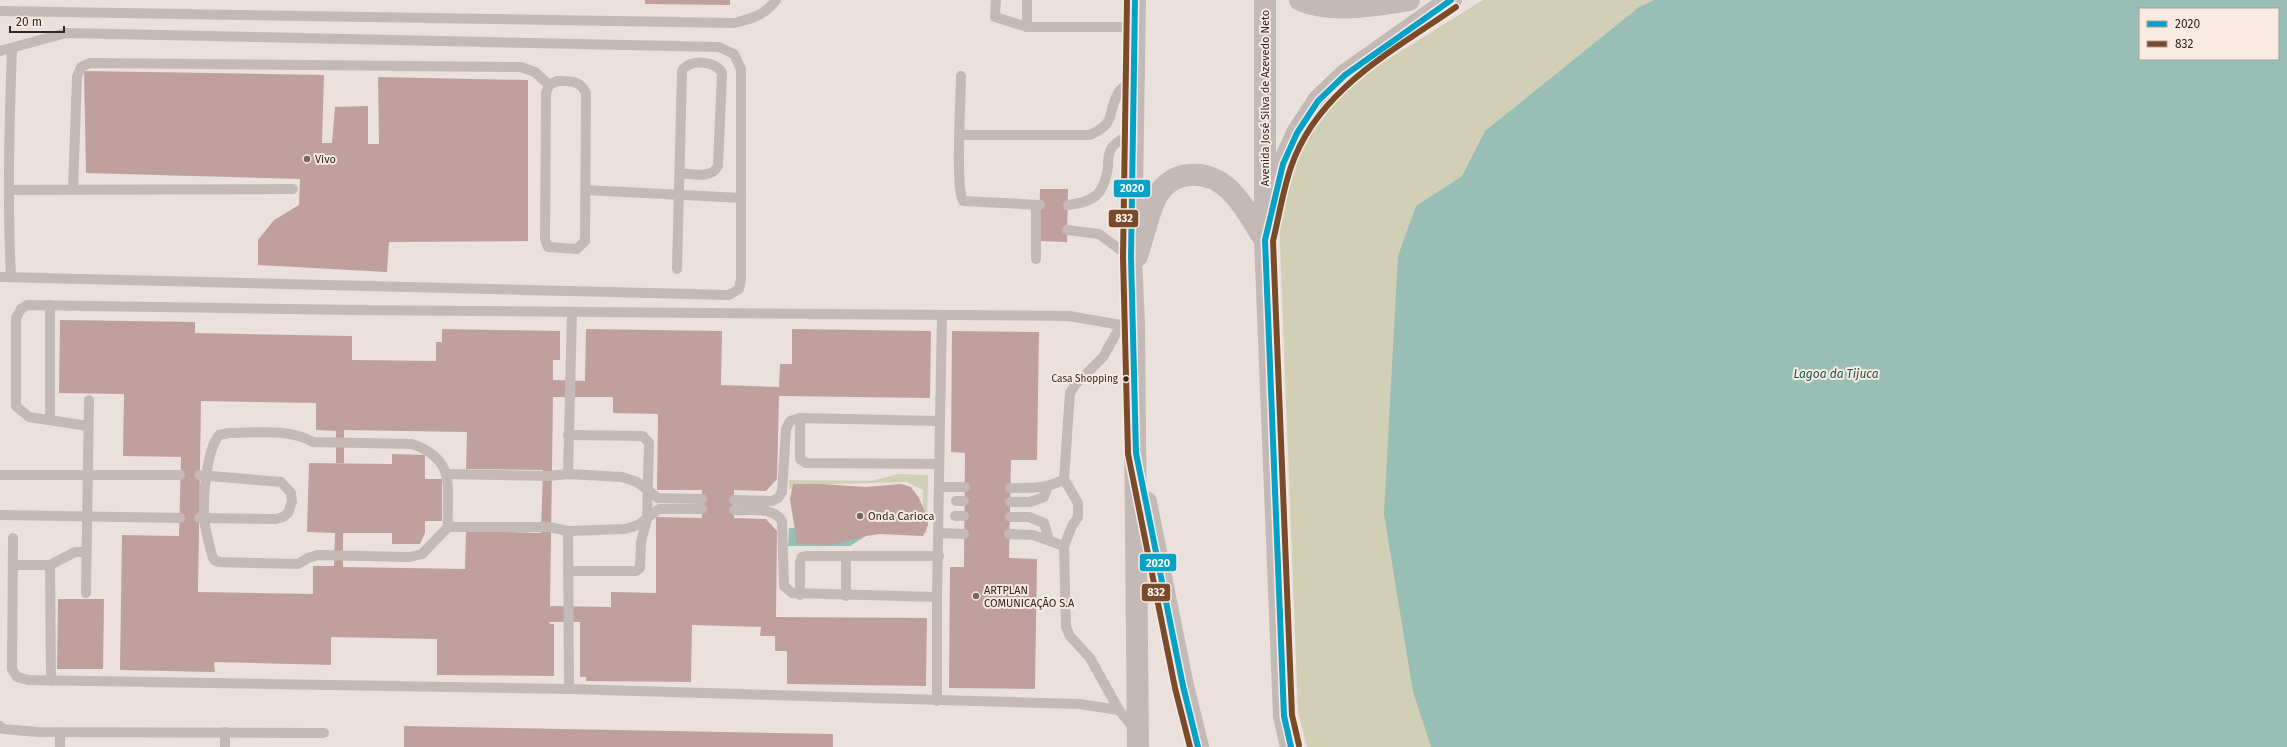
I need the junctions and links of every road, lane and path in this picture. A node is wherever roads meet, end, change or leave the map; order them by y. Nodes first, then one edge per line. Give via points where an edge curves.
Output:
1 (776, 0) edge
2 (996, 0) edge
3 (1027, 0) edge
4 (1135, 0) edge
5 (1265, 0) edge
6 (1300, 0) edge
7 (1409, 0) edge
8 (1451, 0) edge
9 (0, 11) edge
10 (1027, 27) junction
11 (1135, 27) junction
12 (12, 49) junction
13 (0, 52) edge
14 (961, 76) dead end
15 (1133, 80) junction
16 (549, 85) junction
17 (960, 135) junction
18 (1132, 136) junction
19 (679, 173) junction
20 (73, 189) junction
21 (293, 189) dead end
22 (10, 190) junction
23 (586, 190) junction
24 (678, 195) junction
25 (741, 198) junction
26 (1068, 205) dead end
27 (1067, 230) dead end
28 (1265, 240) junction
29 (1036, 260) dead end
30 (1131, 264) junction
31 (677, 269) dead end
32 (0, 277) edge
33 (12, 277) junction
34 (50, 305) junction
35 (572, 312) junction
36 (942, 316) junction
37 (1127, 324) junction
38 (89, 400) dead end
39 (800, 418) junction
40 (50, 420) junction
41 (940, 421) junction
42 (88, 426) junction
43 (568, 435) junction
44 (1136, 453) junction
45 (939, 464) junction
46 (448, 474) junction
47 (568, 474) junction
48 (180, 475) dead end
49 (203, 475) junction
50 (0, 476) edge
51 (87, 476) junction
52 (1064, 479) junction
53 (1048, 486) junction
54 (939, 487) junction
55 (965, 487) dead end
56 (1010, 488) dead end
57 (648, 491) junction
58 (1010, 502) dead end
59 (0, 515) edge
60 (86, 516) junction
61 (1010, 517) dead end
62 (180, 518) dead end
63 (201, 518) junction
64 (647, 520) junction
65 (448, 527) junction
66 (568, 531) junction
67 (939, 533) junction
68 (964, 534) dead end
69 (1010, 534) dead end
70 (13, 538) dead end
71 (1049, 540) junction
72 (1064, 546) junction
73 (86, 552) junction
74 (846, 556) junction
75 (939, 556) junction
76 (13, 565) junction
77 (50, 565) junction
78 (568, 571) junction
79 (86, 593) dead end
80 (800, 595) junction
81 (846, 596) junction
82 (937, 597) junction
83 (51, 681) junction
84 (570, 689) junction
85 (937, 701) junction
86 (1119, 710) junction
87 (0, 726) edge
88 (60, 732) junction
89 (225, 732) junction
90 (324, 733) dead end
91 (1138, 740) edge
92 (60, 747) edge
93 (225, 747) edge
94 (1198, 747) edge
95 (1291, 747) edge

1 - 9 lane via 770,8 754,18 734,23
2 - 10 lane via 996,17
3 - 10 lane
4 - 11 street
5 - 28 street, Avenida José Silva de Azevedo Neto
6 - 7 street via 1310,4 1361,8
8 - 28 street via 1345,75 1318,101 1297,133 1283,164
10 - 11 lane
11 - 15 street
12 - 13 lane
12 - 22 lane
12 - 25 lane via 66,33 718,47 734,54 741,69
14 - 17 lane
15 - 17 lane via 1117,94 1110,119 1103,129 1090,135
15 - 18 street
16 - 20 lane via 535,72 521,67 90,63 81,67 77,77
16 - 23 lane via 557,81 577,82 583,86 586,94
16 - 23 lane via 546,93 545,239 548,247 577,249 582,246 585,241
17 - 29 lane via 961,198 963,201 1038,205
18 - 26 lane via 1113,146 1108,154 1103,188 1094,198 1081,204
18 - 30 street
19 - 19 lane via 682,71 689,64 714,64 722,73 718,166 715,172 710,174
19 - 24 lane
20 - 21 lane
20 - 22 lane
22 - 33 lane
23 - 24 lane
24 - 25 lane
24 - 31 lane
25 - 33 lane via 741,279 739,289 729,295
27 - 30 lane via 1099,234
28 - 30 street via 1230,189 1208,175 1184,176 1164,186 1156,198
28 - 95 street, Avenida José Silva de Azevedo Neto via 1284,716
30 - 37 street
32 - 33 lane
34 - 35 lane
34 - 40 lane
34 - 40 lane via 27,305 16,318 16,406 29,417
35 - 36 lane
35 - 43 lane
36 - 37 lane via 1069,316
36 - 41 lane
37 - 44 street
37 - 52 lane via 1070,393
38 - 42 lane
39 - 41 lane
39 - 45 lane via 798,453 800,459 806,463
39 - 80 lane via 790,421 786,429 782,492 778,498 734,505 778,514 782,521 784,586 792,593
40 - 42 lane
41 - 45 lane
42 - 51 lane
43 - 47 lane
43 - 57 lane via 643,436 648,439
44 - 91 street
44 - 94 street via 1183,686
45 - 54 lane
46 - 47 lane
46 - 49 lane via 427,449 412,444 313,442 302,435 291,433 244,433 219,435 214,442
46 - 65 lane
47 - 57 lane via 622,477 637,482
48 - 51 lane
49 - 63 lane
49 - 63 lane via 281,482 291,493 292,502 288,513 276,520
50 - 51 lane
51 - 60 lane
52 - 53 lane
52 - 72 lane via 1078,503 1078,516
53 - 56 lane
53 - 58 lane via 1044,497 1038,500
54 - 55 lane
54 - 67 lane
57 - 64 lane
57 - 64 lane via 658,498 702,504 659,509
59 - 60 lane
60 - 62 lane
60 - 73 lane
61 - 71 lane via 1038,519 1044,523
63 - 65 lane via 214,560 219,562 298,564 318,555 409,557 422,554
64 - 66 lane via 626,529
64 - 78 lane via 641,542 640,568 636,571
65 - 66 lane via 549,527
66 - 78 lane
67 - 68 lane
67 - 75 lane
69 - 71 lane via 1033,535
70 - 76 lane
71 - 72 lane
72 - 86 lane via 1066,626 1070,636 1090,658
73 - 77 lane via 75,552
73 - 79 lane
74 - 75 lane
74 - 80 lane via 802,557
74 - 81 lane
75 - 82 lane
76 - 77 lane
76 - 83 lane via 12,669 17,677
77 - 83 lane
78 - 84 lane
80 - 81 lane
81 - 82 lane
82 - 85 lane
83 - 84 lane
84 - 85 lane
85 - 86 lane via 1080,704
86 - 91 lane
87 - 88 lane via 38,732
88 - 89 lane
88 - 92 lane
89 - 90 lane
89 - 93 lane

